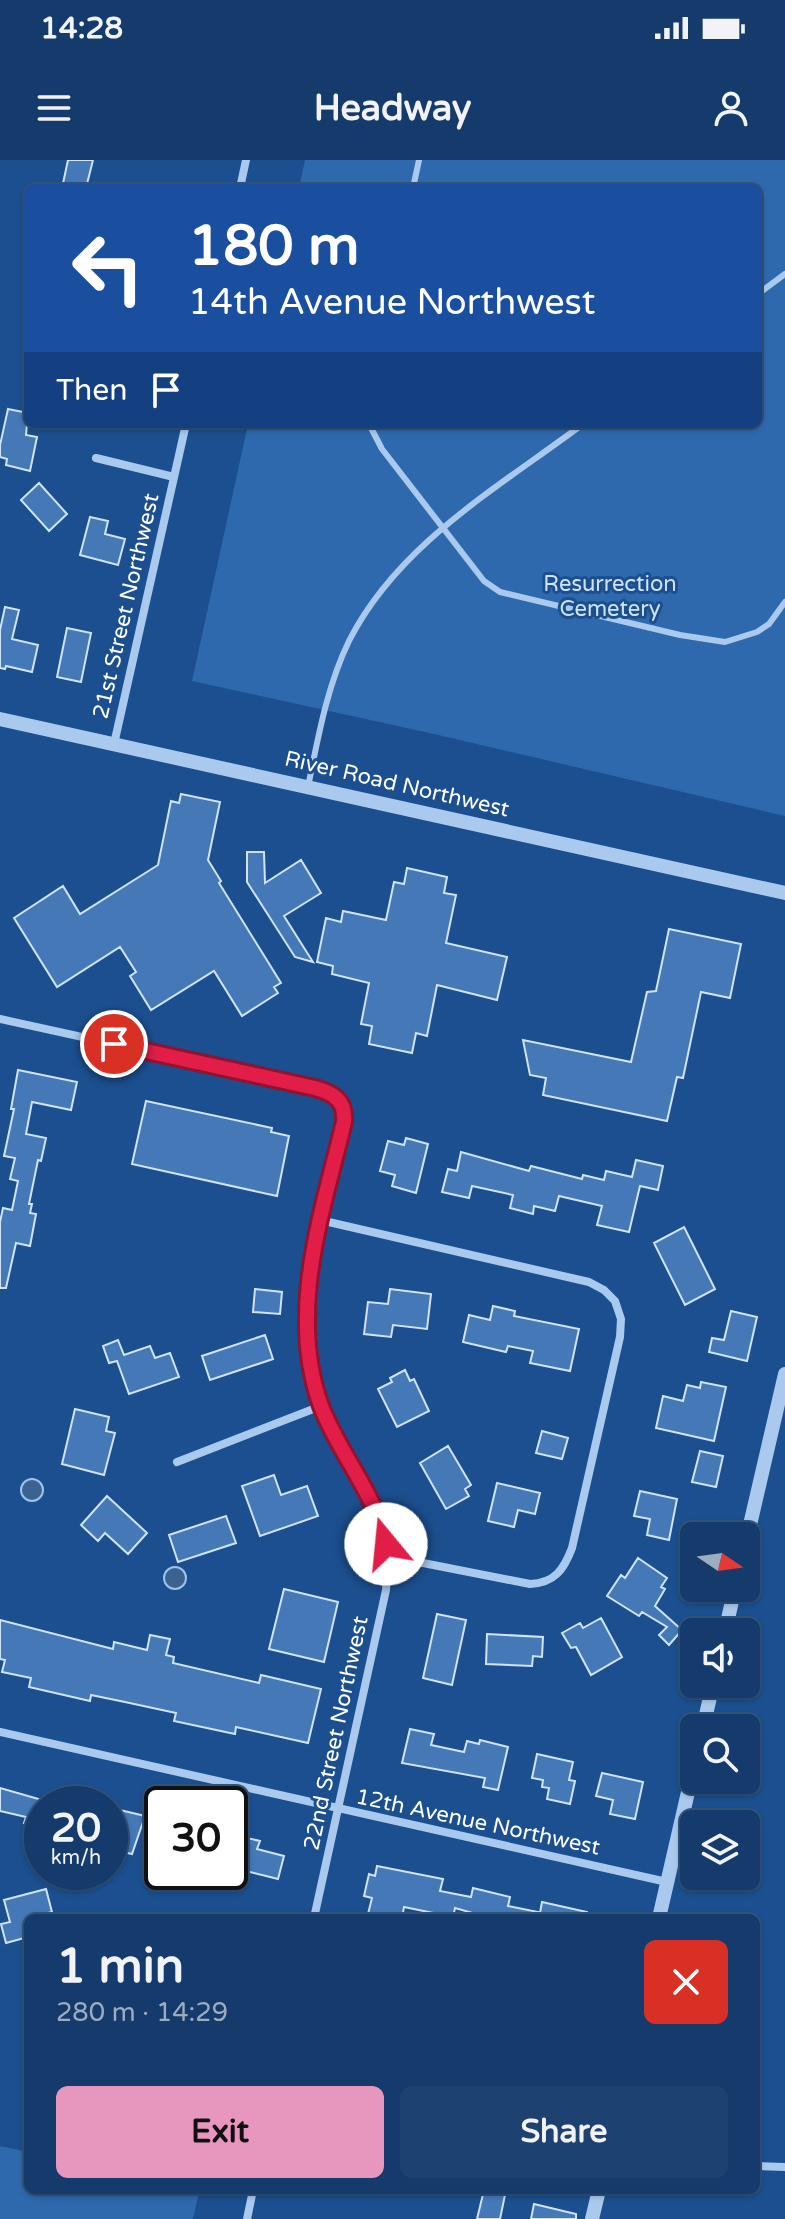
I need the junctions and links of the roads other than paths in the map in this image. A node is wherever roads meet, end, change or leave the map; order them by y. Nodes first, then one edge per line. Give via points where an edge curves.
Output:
1 (246, 160) edge
2 (419, 160) edge
3 (241, 184) edge
4 (414, 184) edge
5 (785, 274) edge
6 (762, 291) edge
7 (185, 428) edge
8 (371, 428) edge
9 (578, 428) edge
10 (96, 458) dead end
11 (174, 477) junction
12 (444, 528) junction
13 (785, 602) edge
14 (0, 719) edge
15 (114, 744) junction
16 (308, 787) junction
17 (785, 893) edge
18 (0, 1019) edge
19 (320, 1220) junction
20 (785, 1374) edge
21 (321, 1406) junction
22 (779, 1424) edge
23 (177, 1462) dead end
24 (752, 1522) edge
25 (388, 1562) junction
26 (0, 1732) edge
27 (687, 1794) edge
28 (338, 1810) junction
29 (667, 1882) junction
30 (315, 1914) edge
31 (660, 1914) edge
32 (760, 2166) edge
33 (785, 2167) edge
34 (252, 2194) edge
35 (598, 2194) edge
36 (247, 2219) edge
37 (592, 2219) edge

1 - 3 street
2 - 4 lane
5 - 6 lane
7 - 11 street, 21st Street Northwest
8 - 12 lane
9 - 12 lane
10 - 11 street, 21st Street Northwest
11 - 15 street, 21st Street Northwest
12 - 13 lane via 484,581 500,592 680,635 725,642 743,638 769,624
12 - 16 lane via 379,591 348,643
14 - 15 street, River Road Northwest
15 - 16 street, River Road Northwest
16 - 17 street, River Road Northwest
18 - 19 street, 22nd Street Northwest via 332,1093 344,1122
19 - 21 street, 22nd Street Northwest via 307,1318
19 - 25 street via 589,1282 615,1301 621,1319 572,1548 556,1576 530,1584 413,1561
20 - 22 street
21 - 23 street
21 - 25 street, 22nd Street Northwest via 382,1524
22 - 24 street
25 - 28 street, 22nd Street Northwest
26 - 28 street, 12th Avenue Northwest
27 - 29 street
28 - 29 street, 12th Avenue Northwest
28 - 30 street, 22nd Street Northwest
29 - 31 street
32 - 33 street
34 - 36 street
35 - 37 street

